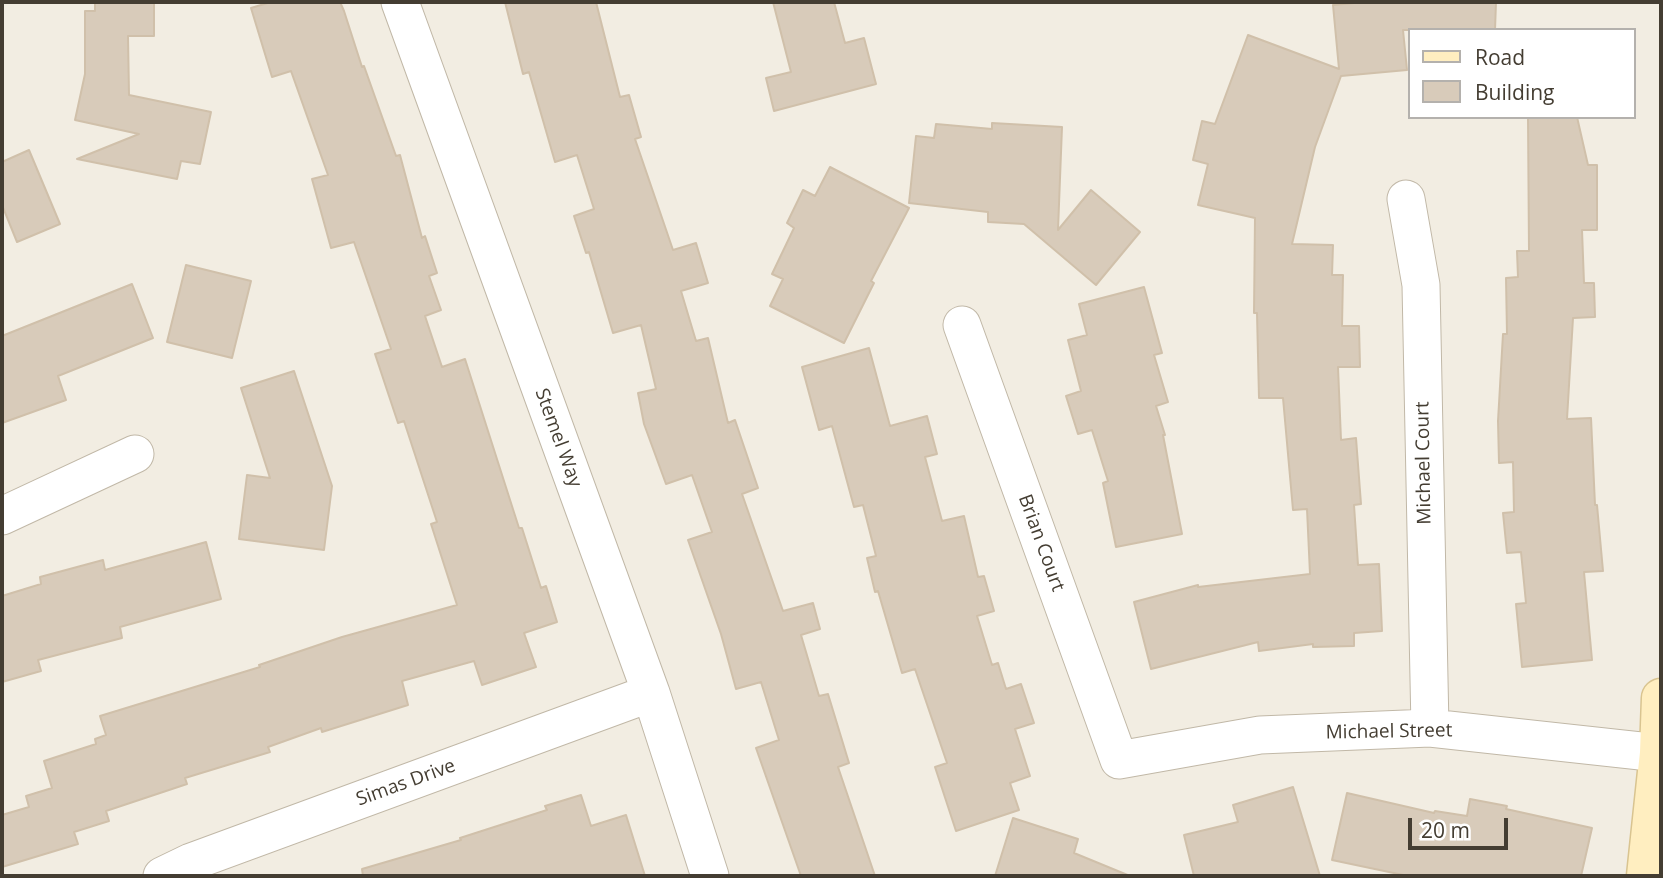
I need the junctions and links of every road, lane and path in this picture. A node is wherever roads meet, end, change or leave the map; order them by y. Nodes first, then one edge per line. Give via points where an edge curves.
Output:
1 (400, 2) edge
2 (1406, 199) dead end
3 (962, 325) dead end
4 (135, 454) dead end
5 (2, 516) edge
6 (651, 693) junction
7 (1661, 698) edge
8 (1430, 728) junction
9 (1659, 753) junction
10 (1119, 760) joint
11 (162, 876) edge
12 (710, 876) edge
13 (1646, 876) edge

1 - 6 street, Stemel Way
2 - 8 street, Michael Court via 1420,285
3 - 10 street, Brian Court
4 - 5 street
6 - 11 street, Simas Drive
6 - 12 street, Stemel Way
7 - 9 street
8 - 9 street, Michael Street
8 - 10 street, Michael Street via 1260,735
9 - 13 street

